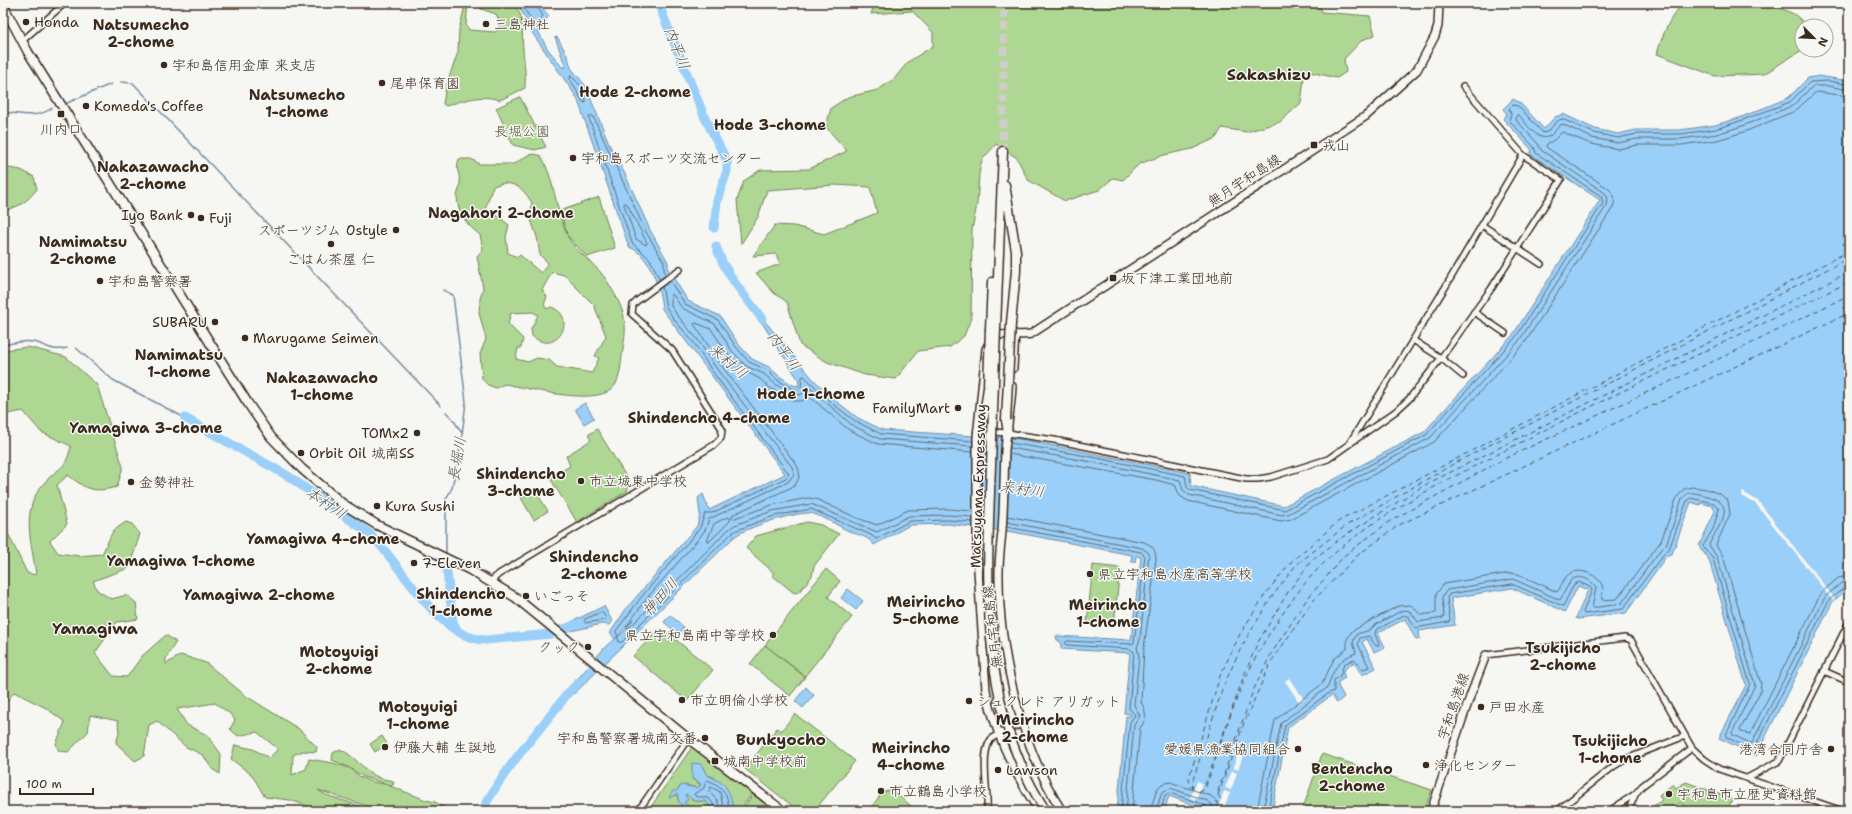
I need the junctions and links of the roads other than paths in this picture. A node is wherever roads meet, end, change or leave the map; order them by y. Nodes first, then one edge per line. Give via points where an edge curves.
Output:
1 (66, 3) edge
2 (1439, 3) edge
3 (3, 5) edge
4 (22, 41) junction
5 (1463, 86) dead end
6 (1003, 151) tunnel mouth
7 (1524, 155) junction
8 (1002, 162) junction
9 (1482, 225) junction
10 (1516, 248) junction
11 (1541, 264) dead end
12 (680, 269) dead end
13 (1474, 312) junction
14 (993, 329) junction
15 (1505, 333) dead end
16 (1016, 334) junction
17 (1413, 340) junction
18 (1442, 358) junction
19 (1463, 376) dead end
20 (978, 434) junction
21 (1007, 436) junction
22 (1346, 448) junction
23 (491, 581) junction
24 (1849, 622) edge
25 (1486, 655) joint
26 (1824, 671) junction
27 (1849, 682) edge
28 (1022, 724) junction
29 (999, 734) junction
30 (1685, 736) junction
31 (688, 739) junction
32 (1692, 748) junction
33 (1747, 778) junction
34 (1636, 793) junction
35 (638, 811) edge
36 (783, 811) edge
37 (987, 811) edge
38 (1039, 811) edge
39 (1046, 811) edge
40 (1062, 811) edge
41 (1430, 811) edge
42 (1557, 811) edge
43 (1609, 811) edge
44 (1628, 811) edge
45 (1843, 811) edge

1 - 4 street
2 - 16 main road, 無月宇和島線 via 1435,36 1417,70 1366,116 1031,334
3 - 4 highway
4 - 23 highway via 268,433 302,469 342,504 377,525
5 - 7 street
6 - 8 highway
7 - 9 street
7 - 10 street via 1561,180
8 - 14 highway via 1000,219 993,263
8 - 21 highway, bridge via 1016,251
9 - 10 street
9 - 17 street
10 - 11 street
10 - 13 street
12 - 23 street via 637,301 632,309 634,318 664,343 681,362 722,429 721,438 714,445
13 - 15 street
13 - 18 street
14 - 20 highway, bridge via 984,416
14 - 39 highway, Matsuyama Expressway, bridge via 988,588 990,640 999,695 1011,738 1023,770
16 - 20 main road, 無月宇和島線 via 1001,334 992,338 986,349 977,421
16 - 21 main road, 無月宇和島線
17 - 18 street
17 - 22 street
18 - 19 street
18 - 22 street via 1409,399
20 - 21 street via 987,430
20 - 29 main road, 無月宇和島線 via 977,556 986,690
21 - 22 street via 1246,479 1258,479 1320,463
21 - 28 main road, 無月宇和島線 via 999,571 1001,613 1008,662
23 - 31 highway via 563,635
24 - 26 street
25 - 30 street via 1625,638 1631,640
25 - 41 main road, 宇和島港線
26 - 27 street
26 - 33 street via 1779,762
28 - 29 street
28 - 40 main road, 無月宇和島線 via 1042,776
29 - 37 street via 993,737 986,749
29 - 38 main road, 無月宇和島線 via 1022,783
30 - 32 street
30 - 42 street via 1626,759
31 - 35 street
31 - 36 highway
32 - 33 street via 1719,769
32 - 34 street
33 - 45 street
34 - 43 street
34 - 44 street

